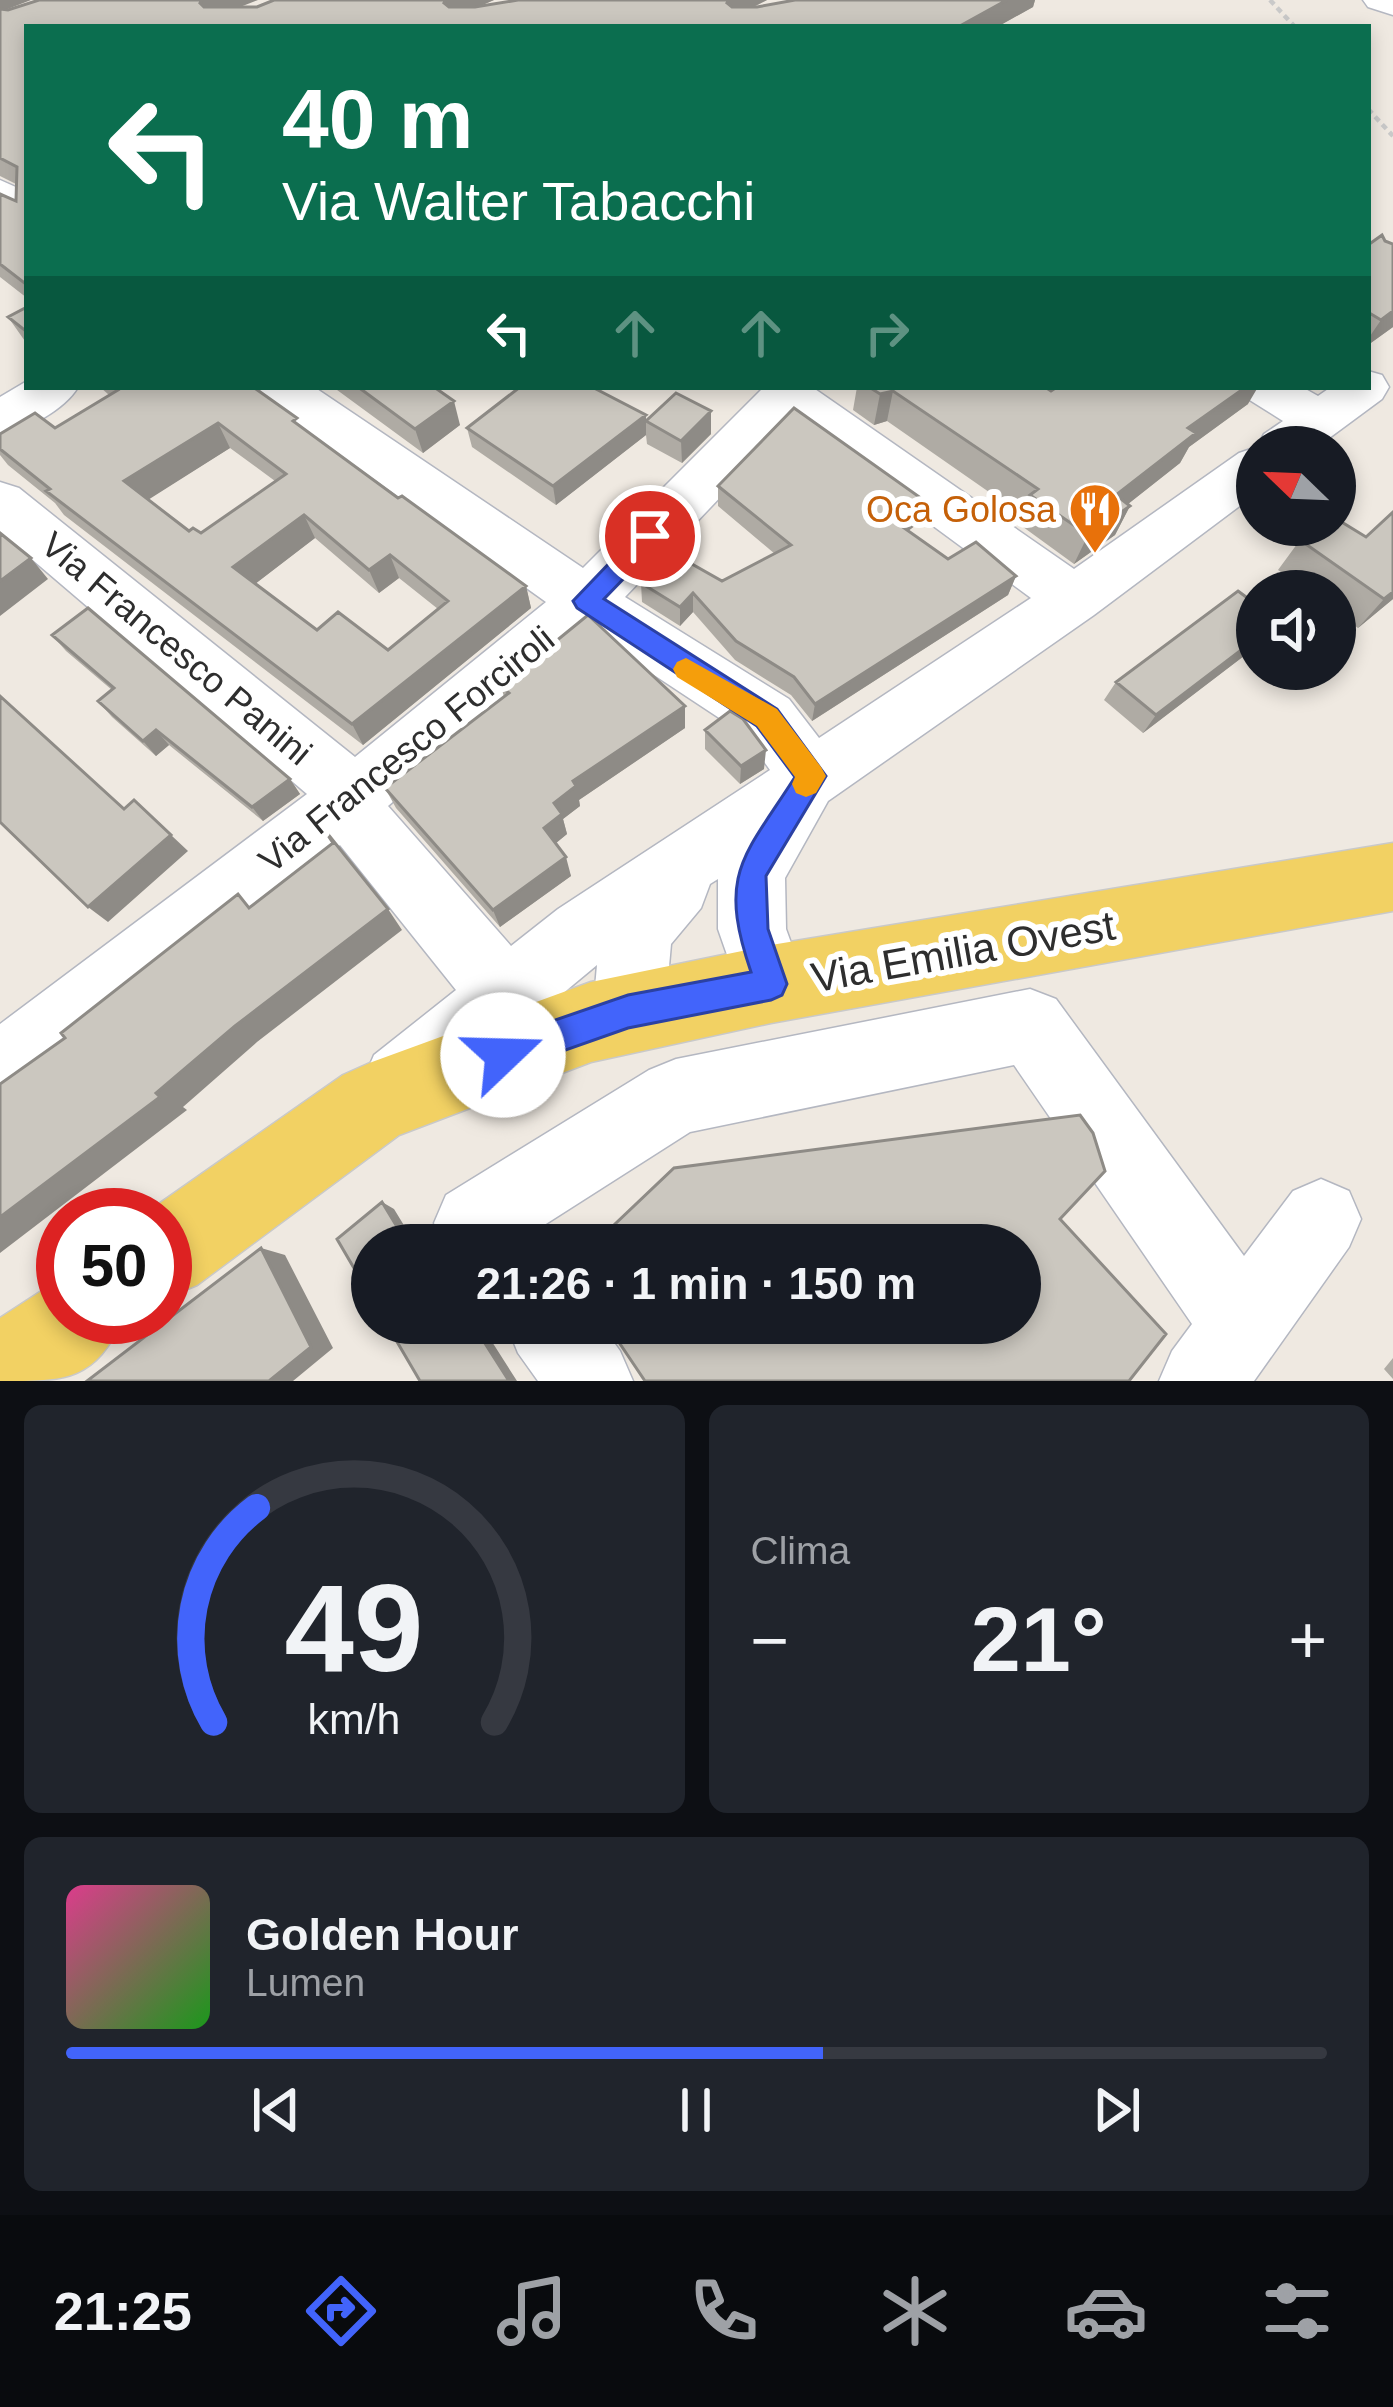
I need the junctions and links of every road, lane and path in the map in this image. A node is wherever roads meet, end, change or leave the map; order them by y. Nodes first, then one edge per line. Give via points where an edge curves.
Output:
1 (1270, 0) edge
2 (1380, 0) edge
3 (1393, 5) edge
4 (1291, 24) edge
5 (1371, 112) edge
6 (1393, 136) edge
7 (49, 390) edge
8 (283, 390) edge
9 (784, 390) edge
10 (785, 390) edge
11 (1267, 390) edge
12 (1360, 390) edge
13 (0, 419) edge
14 (1296, 426) edge
15 (1311, 426) edge
16 (1236, 481) edge
17 (0, 502) edge
18 (1074, 599) junction
19 (586, 601) junction
20 (811, 776) junction
21 (350, 799) junction
22 (1393, 878) edge
23 (771, 984) junction
24 (505, 994) junction
25 (628, 1011) junction
26 (0, 1070) edge
27 (372, 1104) junction
28 (1321, 1219) dead end
29 (475, 1224) edge
30 (192, 1234) edge
31 (42, 1344) edge
32 (563, 1344) edge
33 (1222, 1353) edge
34 (0, 1375) edge
35 (590, 1381) edge

1 - 4 path
2 - 3 street
5 - 6 path
7 - 13 street
8 - 19 street
9 - 19 street, Via Francesco Forciroli via 776,408
10 - 18 street, Via Francesco Forciroli
11 - 14 street
12 - 15 street
16 - 18 street
17 - 21 street, Via Francesco Panini
18 - 20 street
19 - 20 street via 767,717
19 - 21 street, Via Francesco Forciroli
20 - 23 street via 751,873 752,929
20 - 24 street
20 - 25 street via 656,904 631,952
21 - 24 street, Via Francesco Panini
21 - 26 street, Via Francesco Forciroli
22 - 23 main road, Via Emilia Ovest
23 - 25 main road, Via Emilia Ovest
24 - 27 street
25 - 27 main road, Via Emilia Ovest
27 - 30 main road, Via Emilia Ovest
28 - 33 street
29 - 33 street via 676,1097 1030,1025
31 - 34 main road
32 - 35 street

